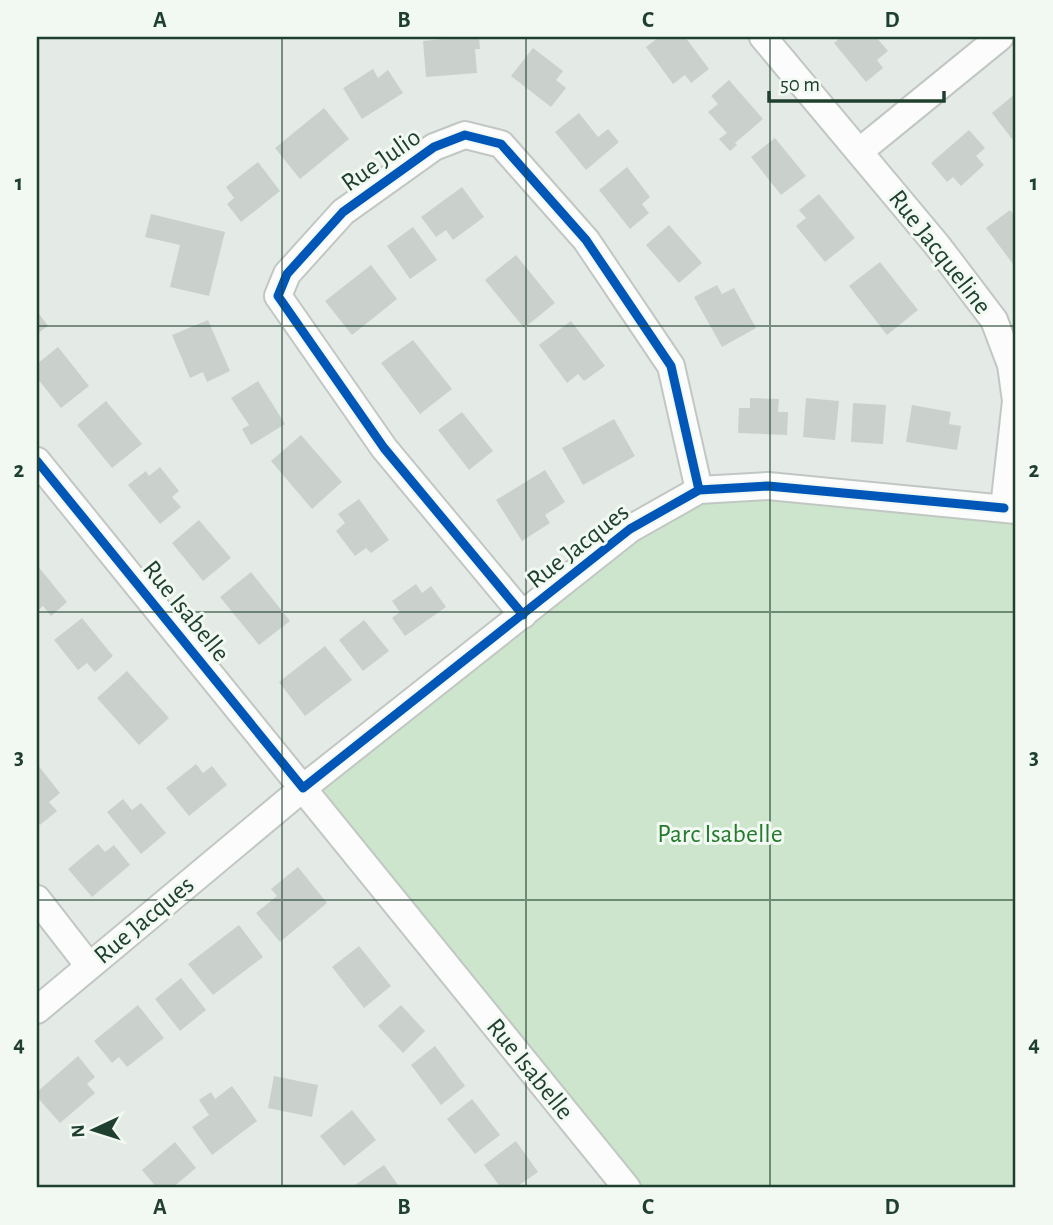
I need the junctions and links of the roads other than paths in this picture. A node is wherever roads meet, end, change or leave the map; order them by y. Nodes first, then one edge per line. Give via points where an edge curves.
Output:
1 (763, 37) edge
2 (1000, 37) edge
3 (860, 151) junction
4 (37, 461) edge
5 (699, 490) junction
6 (1010, 509) edge
7 (523, 615) junction
8 (303, 788) junction
9 (37, 899) edge
10 (89, 966) junction
11 (37, 1010) edge
12 (627, 1188) edge

1 - 3 street, Rue Jacqueline
2 - 3 street
3 - 6 street, Rue Jacqueline via 994,320 1011,365 1016,401
4 - 8 street, Rue Isabelle
5 - 6 street, Rue Jacques via 768,486
5 - 7 street, Rue Jacques via 630,529
5 - 7 street, Rue Julio via 671,366 586,240 501,144 465,135 434,147 343,212 287,274 278,296 384,448
7 - 8 street, Rue Jacques
8 - 10 street, Rue Jacques
8 - 12 street, Rue Isabelle
9 - 10 street
10 - 11 street, Rue Jacques

